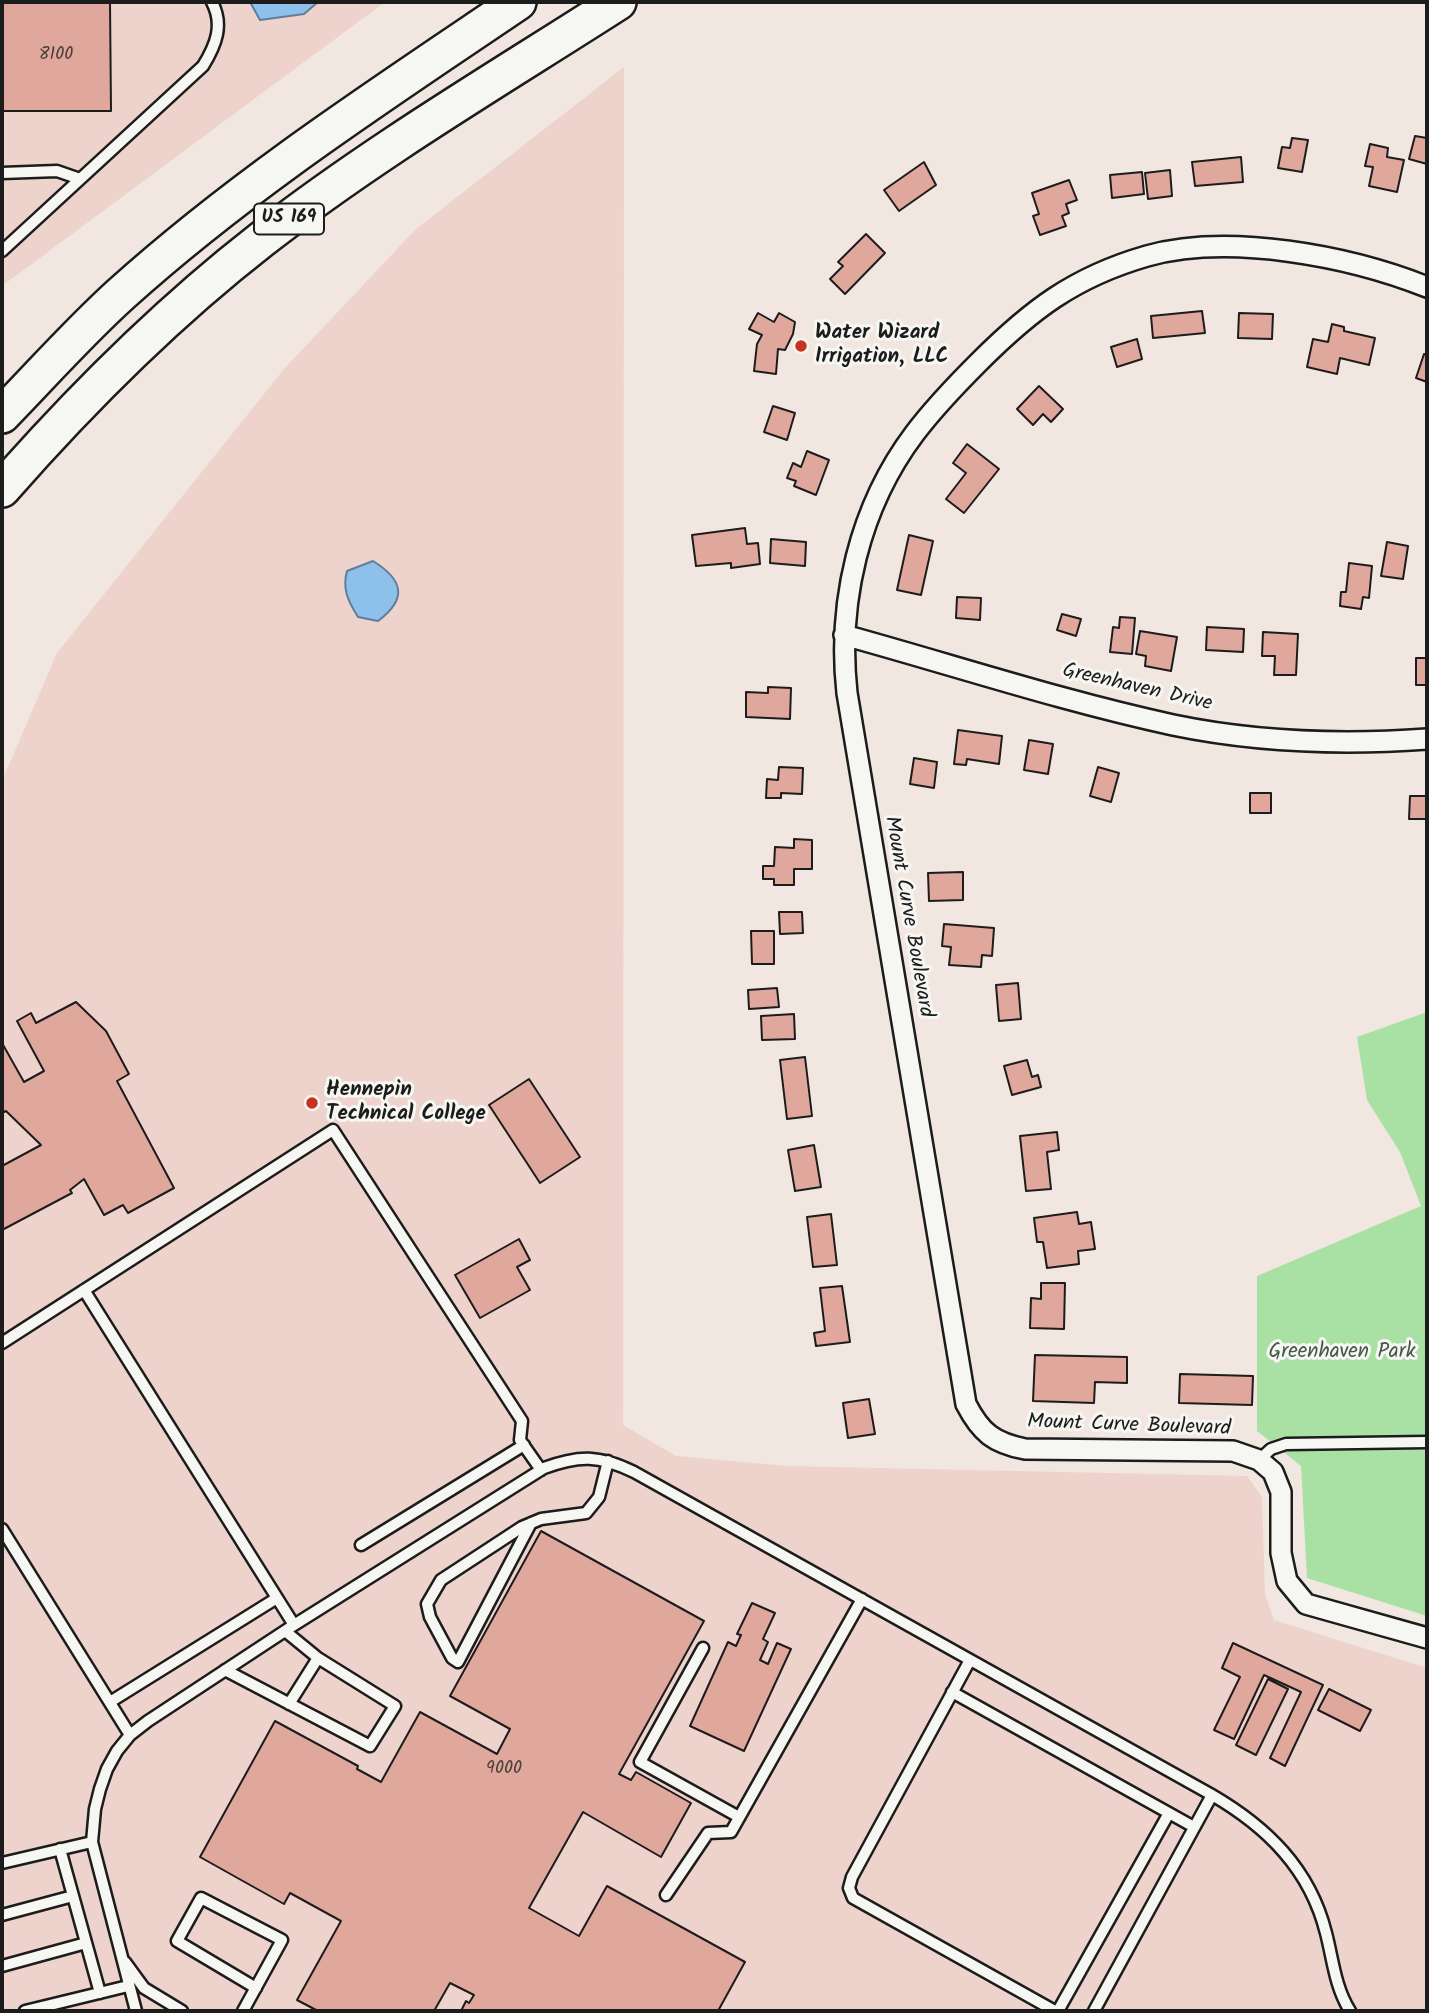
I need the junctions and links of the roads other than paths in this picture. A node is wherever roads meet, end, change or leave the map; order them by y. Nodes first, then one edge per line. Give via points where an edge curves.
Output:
1 (212, 2) edge
2 (518, 2) edge
3 (618, 2) edge
4 (2, 173) edge
5 (80, 179) junction
6 (2, 251) edge
7 (1427, 286) edge
8 (2, 415) edge
9 (2, 489) edge
10 (844, 635) junction
11 (1427, 739) edge
12 (84, 1290) junction
13 (2, 1343) edge
14 (1427, 1442) edge
15 (524, 1446) junction
16 (1259, 1460) junction
17 (608, 1461) junction
18 (541, 1470) junction
19 (531, 1523) junction
20 (2, 1530) edge
21 (361, 1545) dead end
22 (277, 1598) junction
23 (862, 1599) junction
24 (290, 1628) junction
25 (1427, 1638) edge
26 (703, 1648) dead end
27 (318, 1658) junction
28 (970, 1660) junction
29 (225, 1670) junction
30 (952, 1692) junction
31 (110, 1702) junction
32 (289, 1704) junction
33 (130, 1735) junction
34 (1212, 1795) junction
35 (1169, 1813) junction
36 (739, 1817) junction
37 (1194, 1827) junction
38 (92, 1842) junction
39 (60, 1849) junction
40 (2, 1863) edge
41 (666, 1895) dead end
42 (73, 1896) junction
43 (2, 1915) edge
44 (86, 1943) junction
45 (121, 1956) junction
46 (2, 1965) edge
47 (128, 1986) junction
48 (256, 1988) junction
49 (100, 1993) junction
50 (25, 2011) edge
51 (136, 2011) edge
52 (182, 2011) edge
53 (243, 2011) edge
54 (1056, 2011) edge
55 (1094, 2011) edge
56 (1350, 2011) edge

1 - 5 lane via 219,31 203,66
2 - 8 highway, US 169 via 303,148 192,234 120,295
3 - 9 highway, US 169 via 360,167 260,240 158,327 64,419
4 - 5 lane via 57,171
5 - 6 lane
7 - 10 street, Mount Curve Boulevard via 1350,264 1241,246 1149,256 1072,285 996,345 906,446 882,485 865,528 852,571
10 - 11 street, Greenhaven Drive via 1175,725 1330,742
10 - 16 street, Mount Curve Boulevard via 847,693 966,1404 988,1435 1026,1449 1233,1451
12 - 13 lane
12 - 15 lane via 332,1130 522,1421 520,1440
12 - 22 lane
14 - 16 lane via 1286,1444
15 - 18 lane
15 - 21 lane
16 - 25 street via 1273,1472 1281,1492 1281,1553 1287,1581 1306,1604
17 - 18 lane via 568,1459
17 - 19 lane via 599,1497 586,1513
17 - 23 lane
18 - 24 lane
19 - 19 lane via 440,1580 427,1604 458,1662
20 - 31 lane
22 - 24 lane
22 - 31 lane
23 - 28 lane
23 - 36 lane
24 - 27 lane
24 - 29 lane
26 - 36 lane via 640,1762
27 - 32 lane
27 - 32 lane via 395,1706 370,1746
28 - 30 lane
28 - 34 lane
29 - 32 lane
29 - 33 lane
30 - 35 lane
30 - 54 lane via 849,1888 853,1898
31 - 33 lane
33 - 38 lane via 107,1769 95,1809
34 - 37 lane
34 - 56 lane via 1254,1821 1291,1860 1321,1913 1337,1983
35 - 37 lane
35 - 54 lane
36 - 41 lane via 731,1832 708,1833
37 - 55 lane
38 - 39 lane
38 - 45 lane
39 - 40 lane
39 - 42 lane
42 - 43 lane
42 - 44 lane
44 - 46 lane
44 - 49 lane
45 - 47 lane
45 - 52 lane via 144,1988
47 - 49 lane
47 - 51 lane
48 - 48 lane via 282,1940 201,1898 177,1941
48 - 53 lane
49 - 50 lane

